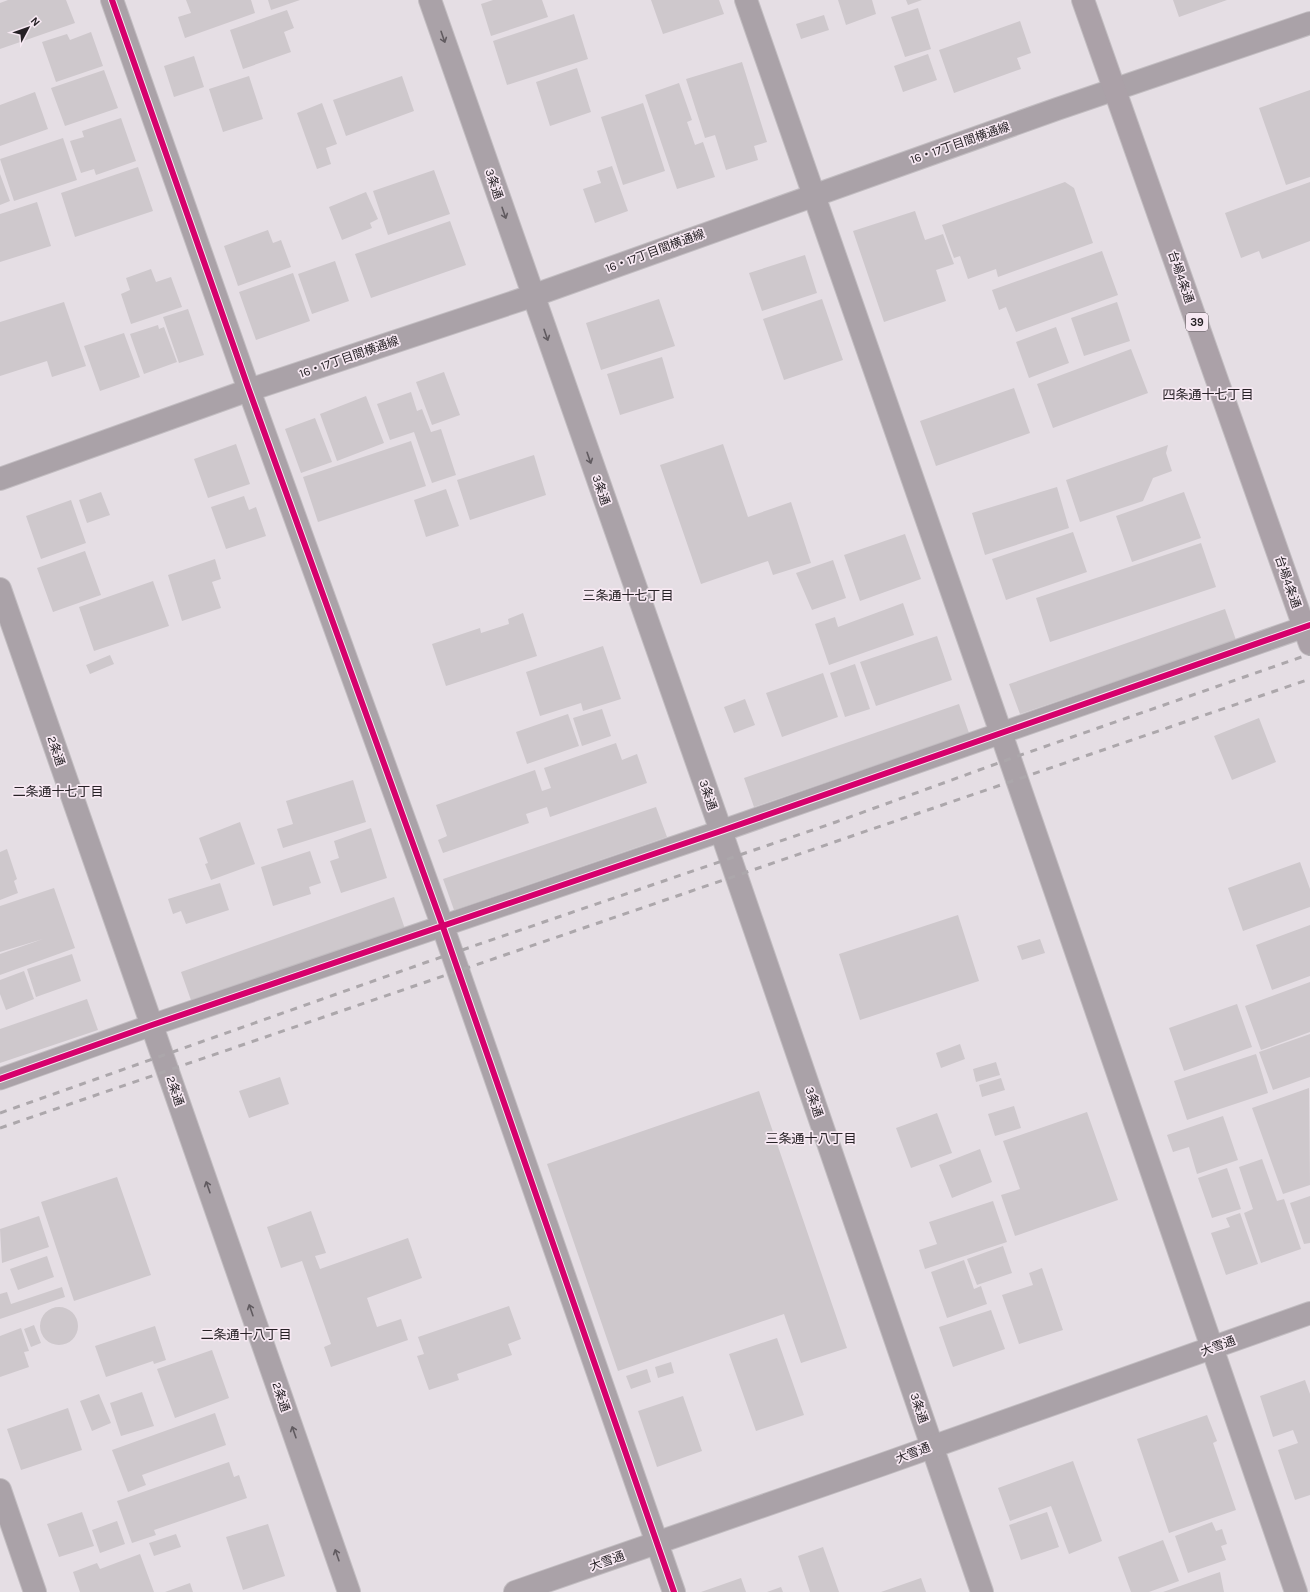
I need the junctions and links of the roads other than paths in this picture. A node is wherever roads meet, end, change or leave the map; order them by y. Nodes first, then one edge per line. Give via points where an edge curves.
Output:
1 (112, 0) edge
2 (430, 0) edge
3 (746, 0) edge
4 (1083, 0) edge
5 (1310, 23) edge
6 (1114, 89) junction
7 (814, 195) junction
8 (532, 296) junction
9 (249, 390) junction
10 (0, 479) edge
11 (0, 589) edge
12 (1308, 632) edge
13 (1001, 733) junction
14 (721, 831) junction
15 (443, 927) junction
16 (152, 1025) junction
17 (0, 1079) edge
18 (1310, 1313) edge
19 (1213, 1348) junction
20 (932, 1446) junction
21 (0, 1490) edge
22 (658, 1543) junction
23 (35, 1592) edge
24 (349, 1592) edge
25 (515, 1592) edge
26 (674, 1592) edge
27 (982, 1592) edge
28 (1296, 1592) edge

1 - 9 street
2 -> 8 street, 3条通
3 - 7 street
4 - 6 highway, 台場4条通 / 39
5 - 6 street, 16・17丁目間横通線
6 - 7 street, 16・17丁目間横通線
6 - 12 highway, 台場4条通 / 39
7 - 8 street, 16・17丁目間横通線
7 - 13 street
8 - 9 street, 16・17丁目間横通線
8 -> 14 street, 3条通
9 - 10 street, 16・17丁目間横通線
9 - 15 street
11 - 16 street, 2条通
12 - 13 street
13 - 14 street
13 - 19 street
14 - 15 street
14 - 20 street, 3条通
15 - 16 street
15 - 22 street
16 - 17 street
24 -> 16 street, 2条通
18 - 19 street, 大雪通
19 - 20 street, 大雪通
19 - 28 street
20 - 22 street, 大雪通
20 - 27 street, 3条通
21 - 23 street
22 - 25 street, 大雪通
22 - 26 street

